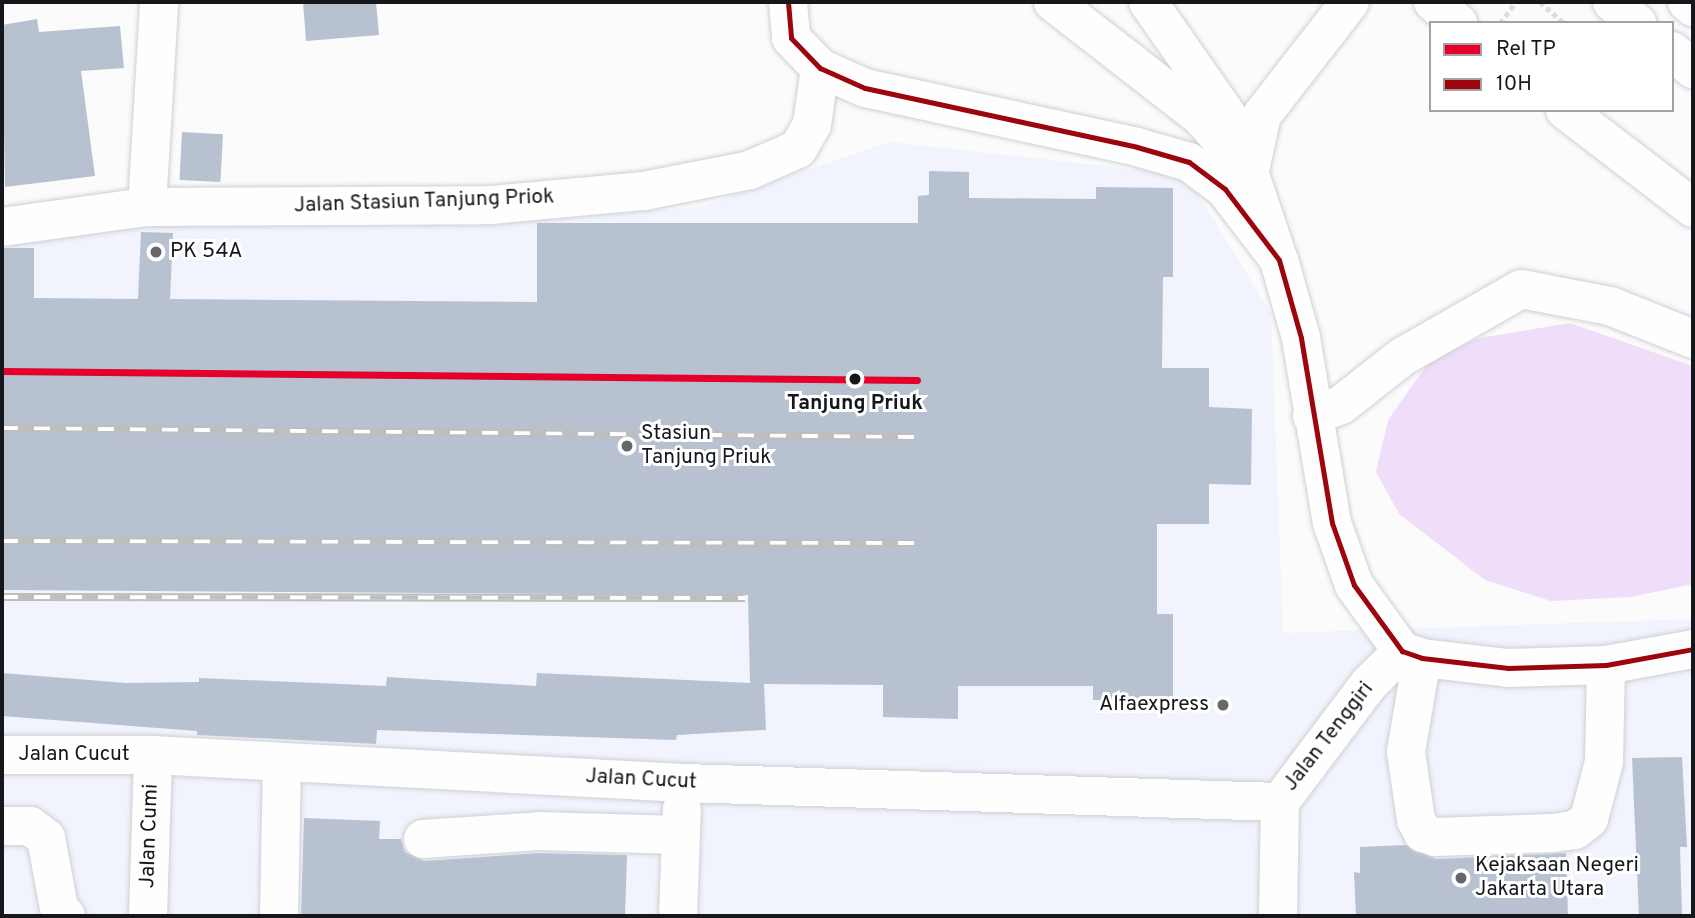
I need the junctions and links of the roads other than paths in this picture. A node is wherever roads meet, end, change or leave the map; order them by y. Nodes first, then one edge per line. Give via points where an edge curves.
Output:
1 (159, 2) edge
2 (789, 2) edge
3 (1053, 2) edge
4 (1148, 2) edge
5 (1350, 2) edge
6 (1433, 2) edge
7 (1612, 2) edge
8 (1687, 2) edge
9 (1693, 7) edge
10 (1456, 21) edge
11 (1635, 21) edge
12 (1674, 53) edge
13 (820, 68) junction
14 (1693, 69) edge
15 (1568, 112) edge
16 (1249, 172) junction
17 (147, 207) junction
18 (1693, 208) edge
19 (2, 227) edge
20 (1279, 260) junction
21 (1693, 339) edge
22 (1312, 416) junction
23 (1693, 649) edge
24 (1412, 655) junction
25 (1606, 665) junction
26 (2, 755) edge
27 (153, 755) junction
28 (282, 762) junction
29 (537, 775) junction
30 (684, 783) junction
31 (1280, 802) junction
32 (2, 826) edge
33 (539, 831) junction
34 (680, 835) junction
35 (423, 839) dead end
36 (66, 916) edge
37 (148, 916) edge
38 (279, 916) edge
39 (678, 916) edge
40 (1278, 916) edge

1 - 17 main road
2 - 13 main road via 791,38
3 - 16 main road via 1201,117
4 - 16 main road via 1164,31 1223,104
5 - 16 main road via 1262,115
6 - 10 main road
7 - 11 main road
8 - 9 main road
12 - 14 main road
13 - 17 main road, Jalan Stasiun Tanjung Priok via 812,125 798,149 750,170 645,191 490,205
13 - 20 main road via 865,88 1189,162 1225,189
15 - 18 main road
16 - 20 main road
17 - 19 main road, Jalan Stasiun Tanjung Priok
20 - 22 main road via 1301,338
21 - 22 main road via 1610,306 1521,289 1402,357 1341,405
22 - 24 main road via 1332,523 1354,585
23 - 25 main road
24 - 25 main road via 1508,668
24 - 25 main road via 1406,752 1416,820 1423,833 1434,837 1553,834 1575,830 1589,819 1604,762
24 - 31 main road, Jalan Tenggiri via 1369,684
26 - 27 main road, Jalan Cucut
27 - 28 main road, Jalan Cucut
27 - 37 main road, Jalan Cumi
28 - 29 main road, Jalan Cucut
28 - 38 main road
29 - 30 main road, Jalan Cucut
29 - 33 main road
30 - 31 main road, Jalan Cucut
30 - 34 main road
31 - 40 main road, Jalan Tenggiri
32 - 36 main road via 30,826 46,838 60,908
33 - 34 main road
33 - 35 main road
34 - 39 main road

